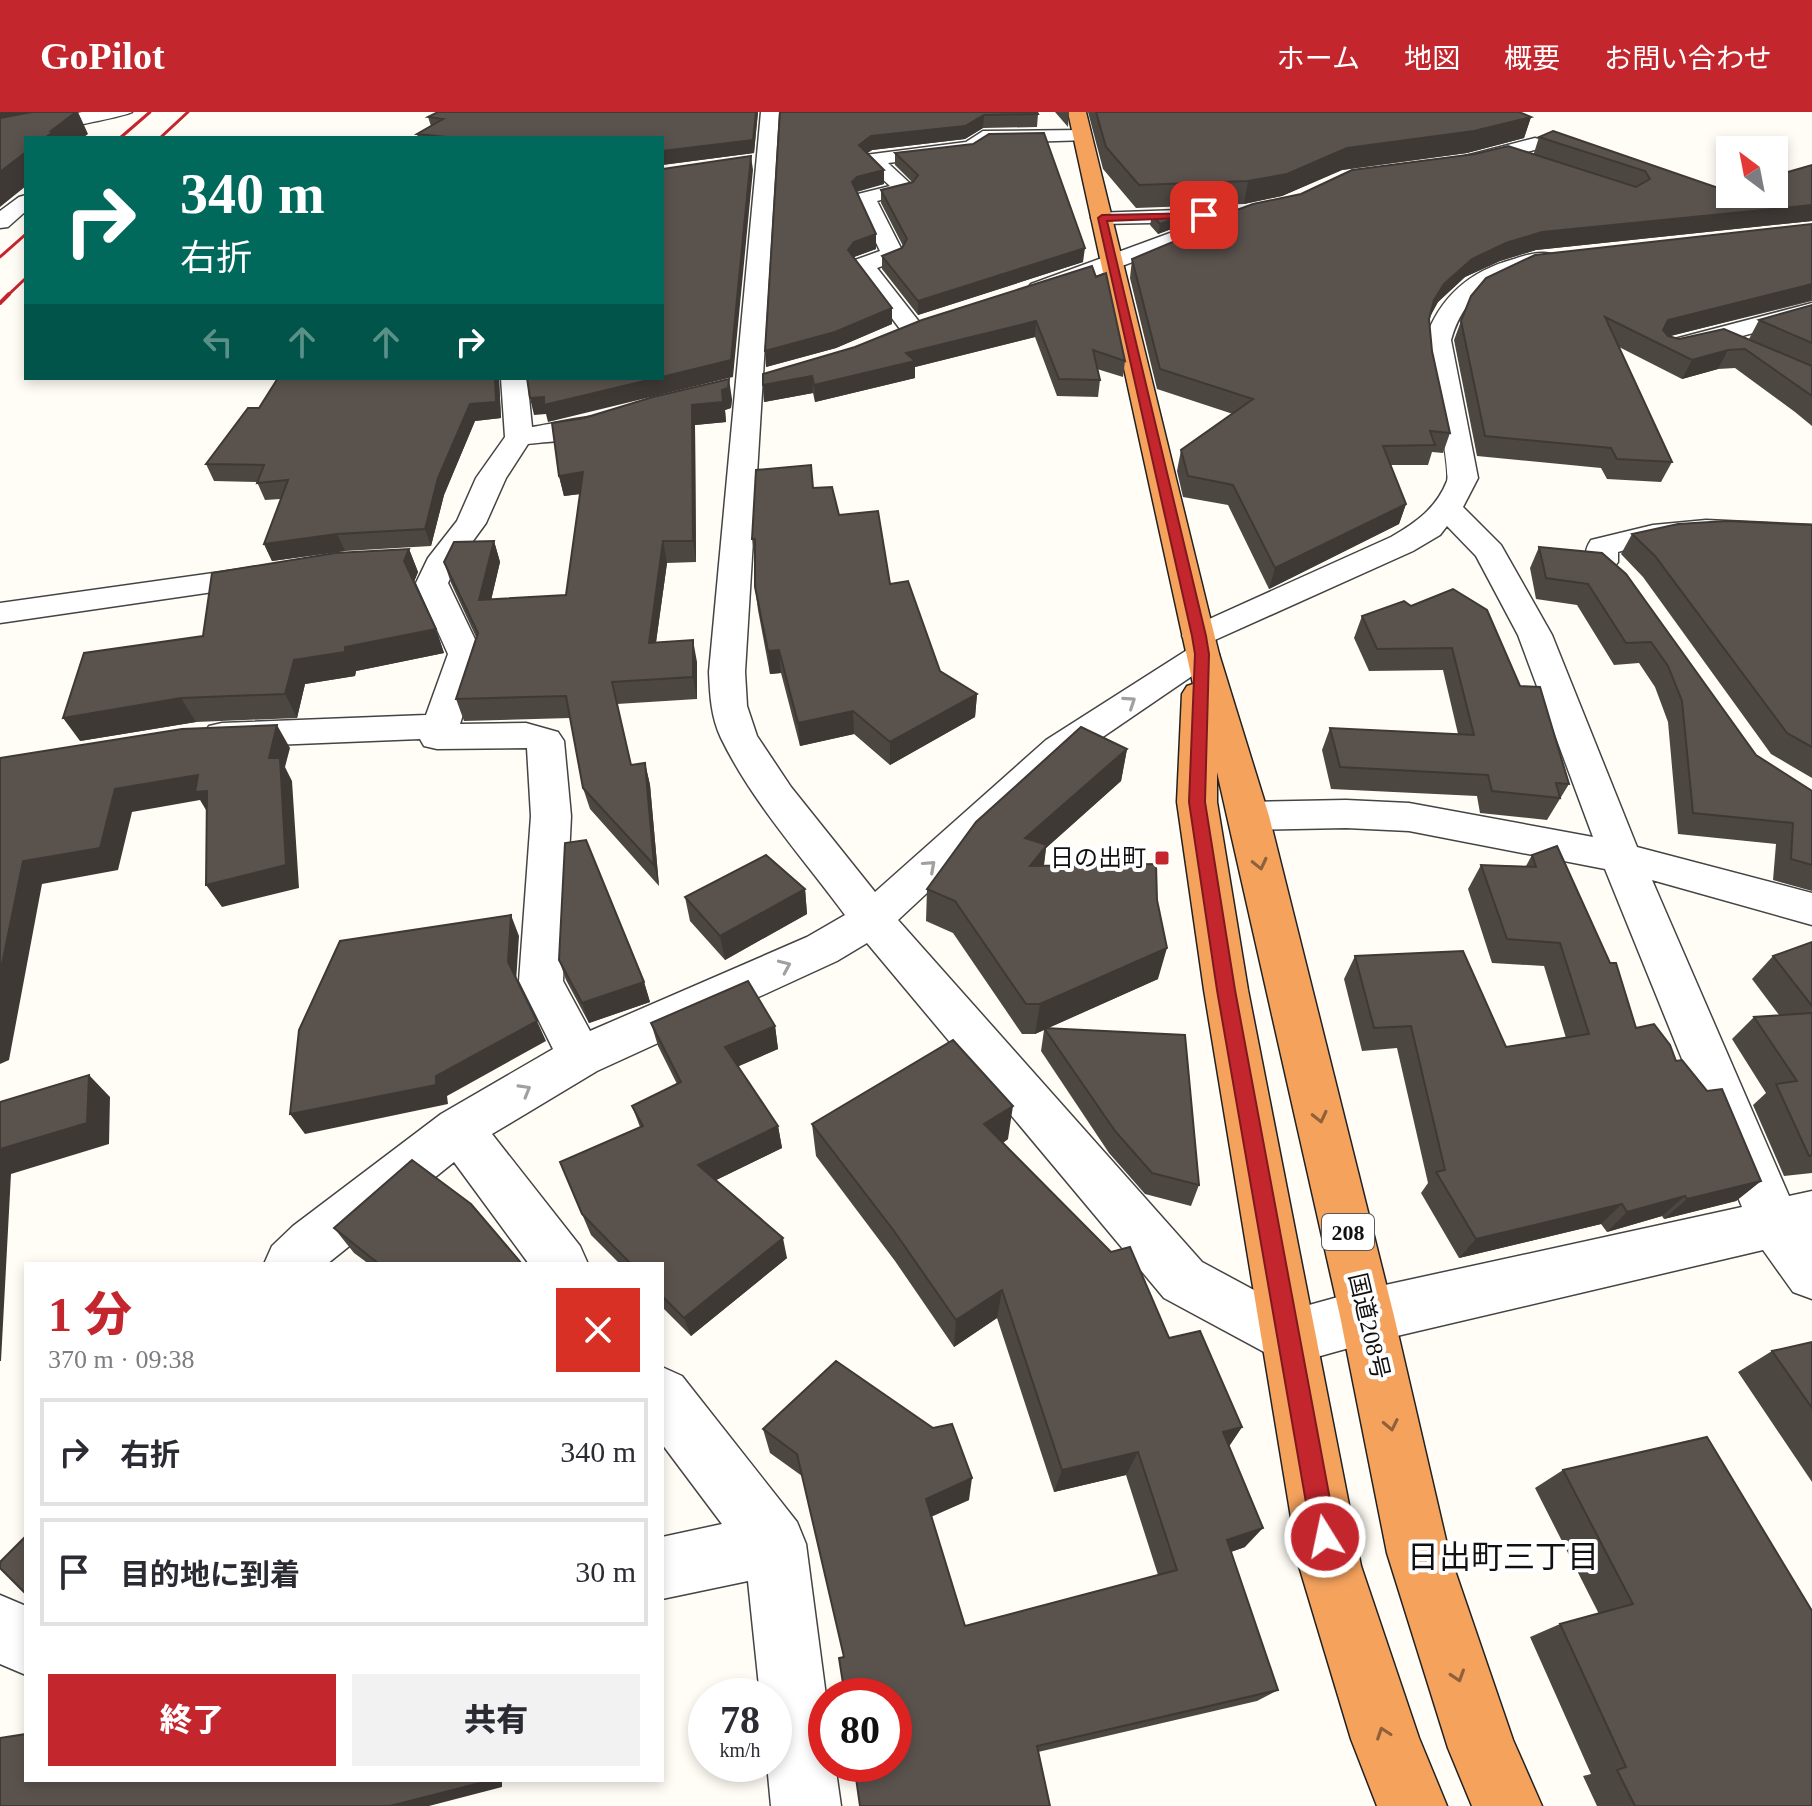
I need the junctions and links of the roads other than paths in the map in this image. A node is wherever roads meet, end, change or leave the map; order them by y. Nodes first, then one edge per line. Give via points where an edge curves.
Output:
1 (125, 112) edge
2 (770, 112) edge
3 (1080, 124) edge
4 (0, 135) edge
5 (100, 136) edge
6 (1534, 153) edge
7 (768, 160) junction
8 (740, 164) edge
9 (1441, 165) edge
10 (24, 203) edge
11 (1102, 218) junction
12 (0, 222) edge
13 (1567, 256) edge
14 (1113, 264) junction
15 (1018, 295) edge
16 (1812, 310) edge
17 (1717, 337) junction
18 (885, 339) edge
19 (1669, 347) edge
20 (1744, 350) edge
21 (514, 380) edge
22 (632, 413) edge
23 (519, 437) junction
24 (1447, 508) junction
25 (1812, 534) edge
26 (1490, 552) junction
27 (1532, 556) dead end
28 (298, 571) edge
29 (1629, 586) edge
30 (0, 613) edge
31 (1200, 645) junction
32 (441, 726) junction
33 (181, 740) edge
34 (1249, 816) junction
35 (1621, 857) junction
36 (1812, 909) edge
37 (872, 919) junction
38 (580, 1057) junction
39 (458, 1129) junction
40 (1794, 1220) edge
41 (293, 1262) edge
42 (559, 1262) edge
43 (1812, 1274) edge
44 (1367, 1316) junction
45 (1288, 1338) junction
46 (664, 1399) edge
47 (775, 1544) junction
48 (664, 1568) edge
49 (0, 1627) edge
50 (24, 1642) edge
51 (806, 1806) edge
52 (1412, 1806) edge
53 (1507, 1806) edge

1 - 4 street
1 - 5 street
2 - 7 street
3 - 11 highway, 国道208号 / 208
3 - 18 street via 983,137 972,147 872,159 905,188 865,198 893,254 863,265 923,324
6 - 9 street
7 - 8 street
7 - 37 street via 727,672 729,706 739,737 777,796
10 - 12 street
11 - 14 highway, 国道208号 / 208
11 - 14 street via 1244,213
13 - 24 street via 1503,270 1477,283 1453,301 1442,319 1438,340 1463,478
14 - 15 street
14 - 31 highway, 国道208号 / 208
16 - 17 street
17 - 19 street
17 - 20 street
21 - 23 street
22 - 23 street via 588,428
23 - 32 street via 491,478 471,523 430,559 432,583 465,654
24 - 26 street
24 - 31 street via 1429,528 1402,544
25 - 29 street via 1755,528 1630,537 1602,547 1588,561
26 - 27 street
26 - 35 street via 1535,635
28 - 30 street
31 - 34 highway, 国道208号 / 208
37 -> 31 street via 1059,749
31 - 45 highway, 国道208号 / 208 via 1197,802
32 - 33 street
32 - 38 street via 437,737 526,735 545,741 551,816 541,981
34 - 35 street via 1409,817
34 -> 44 highway, 国道208号 / 208
35 - 36 street
35 - 40 street
38 -> 37 street via 822,949
37 - 45 street via 1183,1280
39 -> 38 street
39 - 41 street
39 - 42 street
40 - 43 street
40 - 44 street
44 - 45 street
44 -> 53 highway, 国道208号 / 208 via 1418,1553 1482,1748
52 -> 45 highway, 国道208号 / 208 via 1330,1566
46 - 47 street
47 - 48 street
47 - 51 street
49 - 50 street

